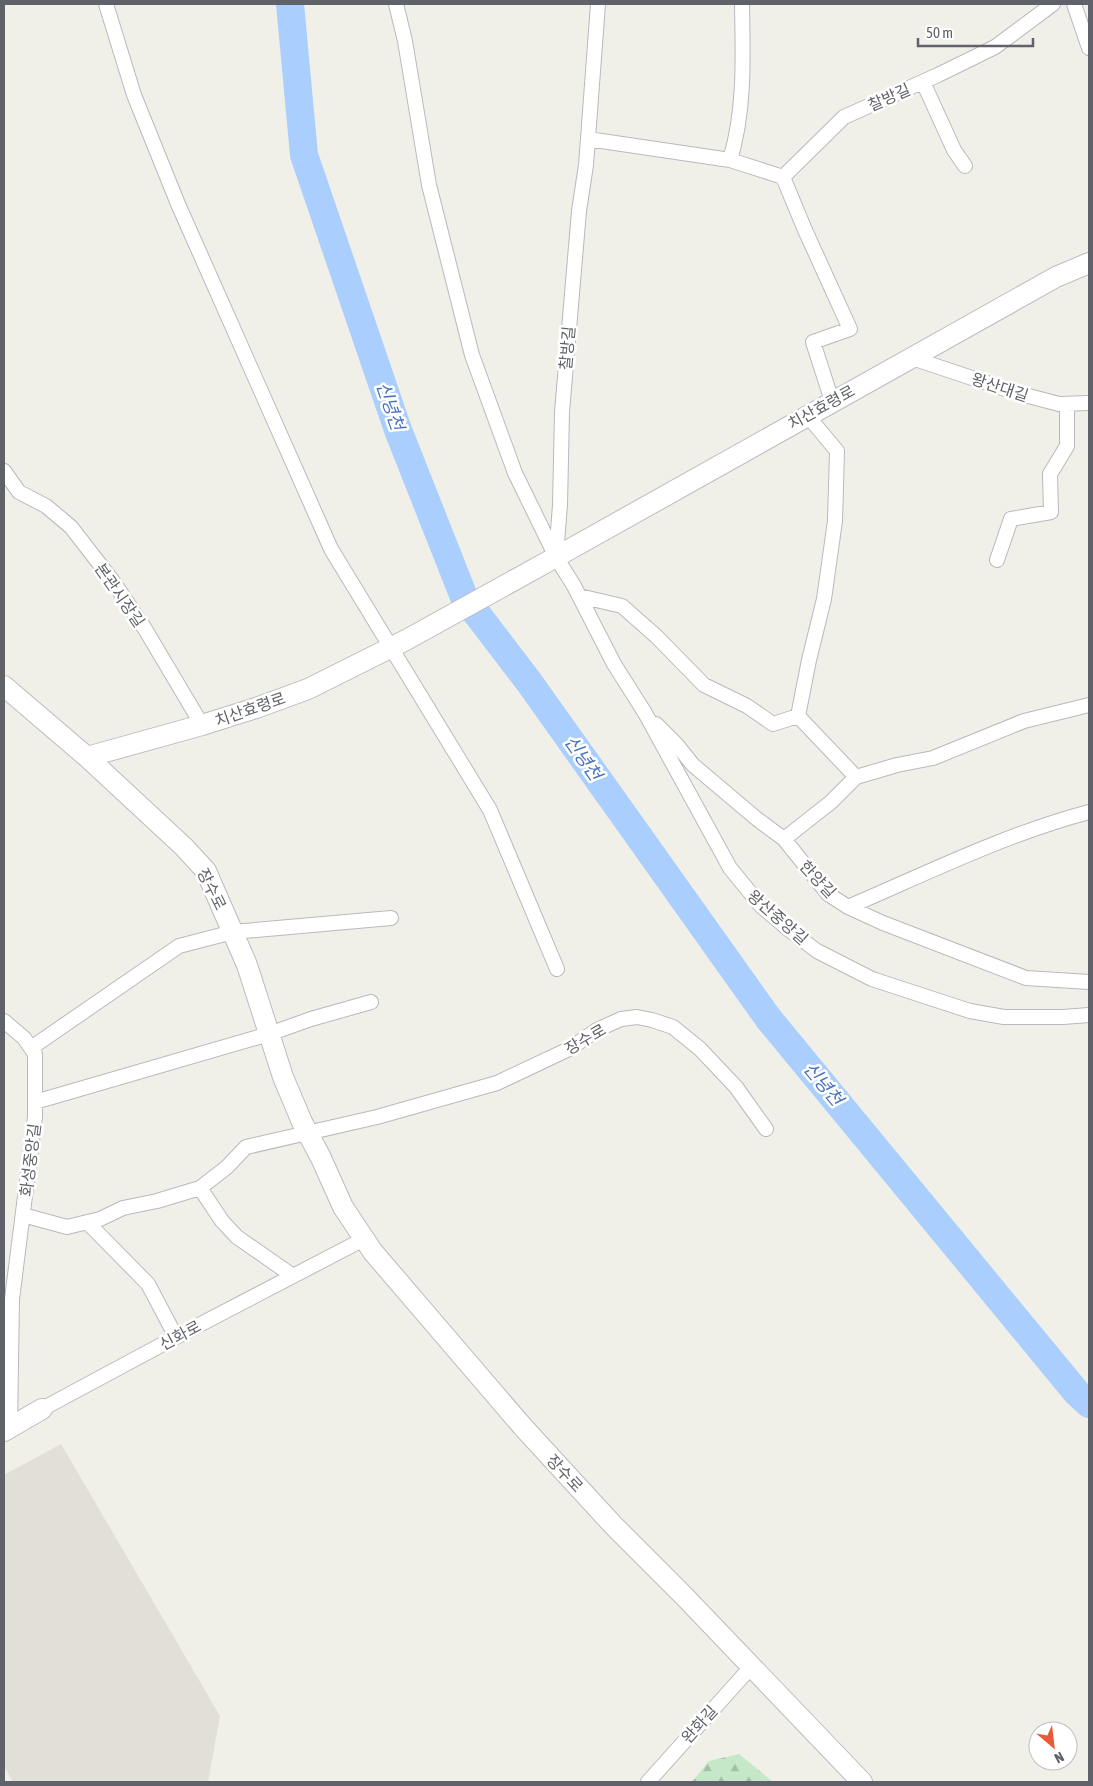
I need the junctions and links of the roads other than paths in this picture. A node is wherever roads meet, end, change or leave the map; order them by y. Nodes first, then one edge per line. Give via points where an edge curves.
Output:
1 (106, 4) edge
2 (396, 4) edge
3 (598, 4) edge
4 (1053, 4) edge
5 (1074, 4) edge
6 (742, 6) dead end
7 (1089, 48) edge
8 (923, 82) junction
9 (588, 139) junction
10 (730, 160) junction
11 (965, 166) dead end
12 (783, 176) junction
13 (1089, 263) edge
14 (912, 358) junction
15 (832, 401) junction
16 (1089, 403) edge
17 (1067, 404) junction
18 (807, 416) junction
19 (4, 471) edge
20 (10, 490) edge
21 (556, 557) junction
22 (996, 560) dead end
23 (578, 596) junction
24 (399, 643) junction
25 (4, 686) edge
26 (1089, 705) edge
27 (645, 713) junction
28 (798, 716) junction
29 (202, 725) junction
30 (87, 757) junction
31 (856, 777) junction
32 (1089, 812) edge
33 (784, 839) junction
34 (848, 907) junction
35 (391, 918) dead end
36 (233, 932) junction
37 (558, 970) dead end
38 (1089, 982) edge
39 (372, 1002) dead end
40 (1089, 1015) edge
41 (4, 1021) edge
42 (269, 1034) junction
43 (31, 1048) junction
44 (35, 1102) junction
45 (766, 1129) dead end
46 (308, 1133) junction
47 (200, 1188) junction
48 (23, 1214) junction
49 (87, 1222) junction
50 (364, 1239) junction
51 (293, 1276) junction
52 (8, 1311) edge
53 (176, 1337) junction
54 (42, 1409) joint
55 (7, 1429) edge
56 (751, 1667) junction
57 (648, 1782) edge
58 (862, 1782) edge

1 - 24 street via 134,95 178,204 332,549
2 - 21 street, 왕산중앙길 via 429,185 472,355 516,473
3 - 9 street, 찰방길
4 - 8 street, 찰방길 via 995,47
5 - 7 street
6 - 10 street via 740,106 737,136
8 - 11 street via 954,150
8 - 12 street, 찰방길 via 844,116
9 - 10 street
9 - 21 street, 찰방길 via 562,412
10 - 12 street
12 - 15 street via 850,329 814,342
13 - 14 street, 치산효령로 via 1056,277
14 - 15 street, 치산효령로
14 - 17 street, 왕산대길 via 1017,393
15 - 18 street, 치산효령로
16 - 17 street, 왕산대길
17 - 22 street via 1067,446 1050,474 1051,512 1011,519
18 - 21 street, 치산효령로
18 - 28 street via 837,451 835,521 824,599
19 - 20 street, 본관시장길
20 - 29 street, 본관시장길 via 46,506 71,527 145,629
21 - 23 street, 왕산중앙길
21 - 24 street, 치산효령로
23 - 27 street, 왕산중앙길 via 614,664
23 - 28 street via 622,606 704,685 747,706 773,724
24 - 29 street, 치산효령로 via 308,689
24 - 37 street via 490,810
25 - 30 street, 장수로
26 - 31 street via 1024,721 933,758
27 - 33 street, 한양길 via 693,764
27 - 40 street, 왕산중앙길 via 730,868 761,906 817,950 872,979 970,1011 1004,1018
28 - 31 street
29 - 30 street, 치산효령로
30 - 36 street, 장수로 via 206,871
31 - 33 street via 831,802
32 - 34 street, 한양길 via 960,858
33 - 34 street, 한양길 via 828,894
34 - 38 street via 1026,978
35 - 36 street
36 - 42 street, 장수로
36 - 43 street via 179,946
39 - 42 street
41 - 43 street
42 - 44 street
42 - 46 street, 장수로 via 283,1077
43 - 44 street, 화성중앙길 via 35,1054
44 - 48 street, 화성중앙길
45 - 46 street, 장수로 via 736,1087 700,1049 673,1027 637,1017 621,1019 597,1030 569,1049 497,1083
46 - 47 street, 장수로 via 246,1147
46 - 50 street, 장수로 via 343,1207
47 - 49 street, 장수로 via 123,1208
47 - 51 street via 237,1237
48 - 49 street, 장수로 via 67,1227
48 - 52 street, 화성중앙길
49 - 53 street via 148,1284
50 - 51 street, 신화로
50 - 56 street, 장수로 via 523,1428
51 - 53 street, 신화로
52 - 55 street, 화성중앙길
53 - 54 street, 신화로
54 - 55 street
56 - 57 street, 완화길
56 - 58 street, 장수로

